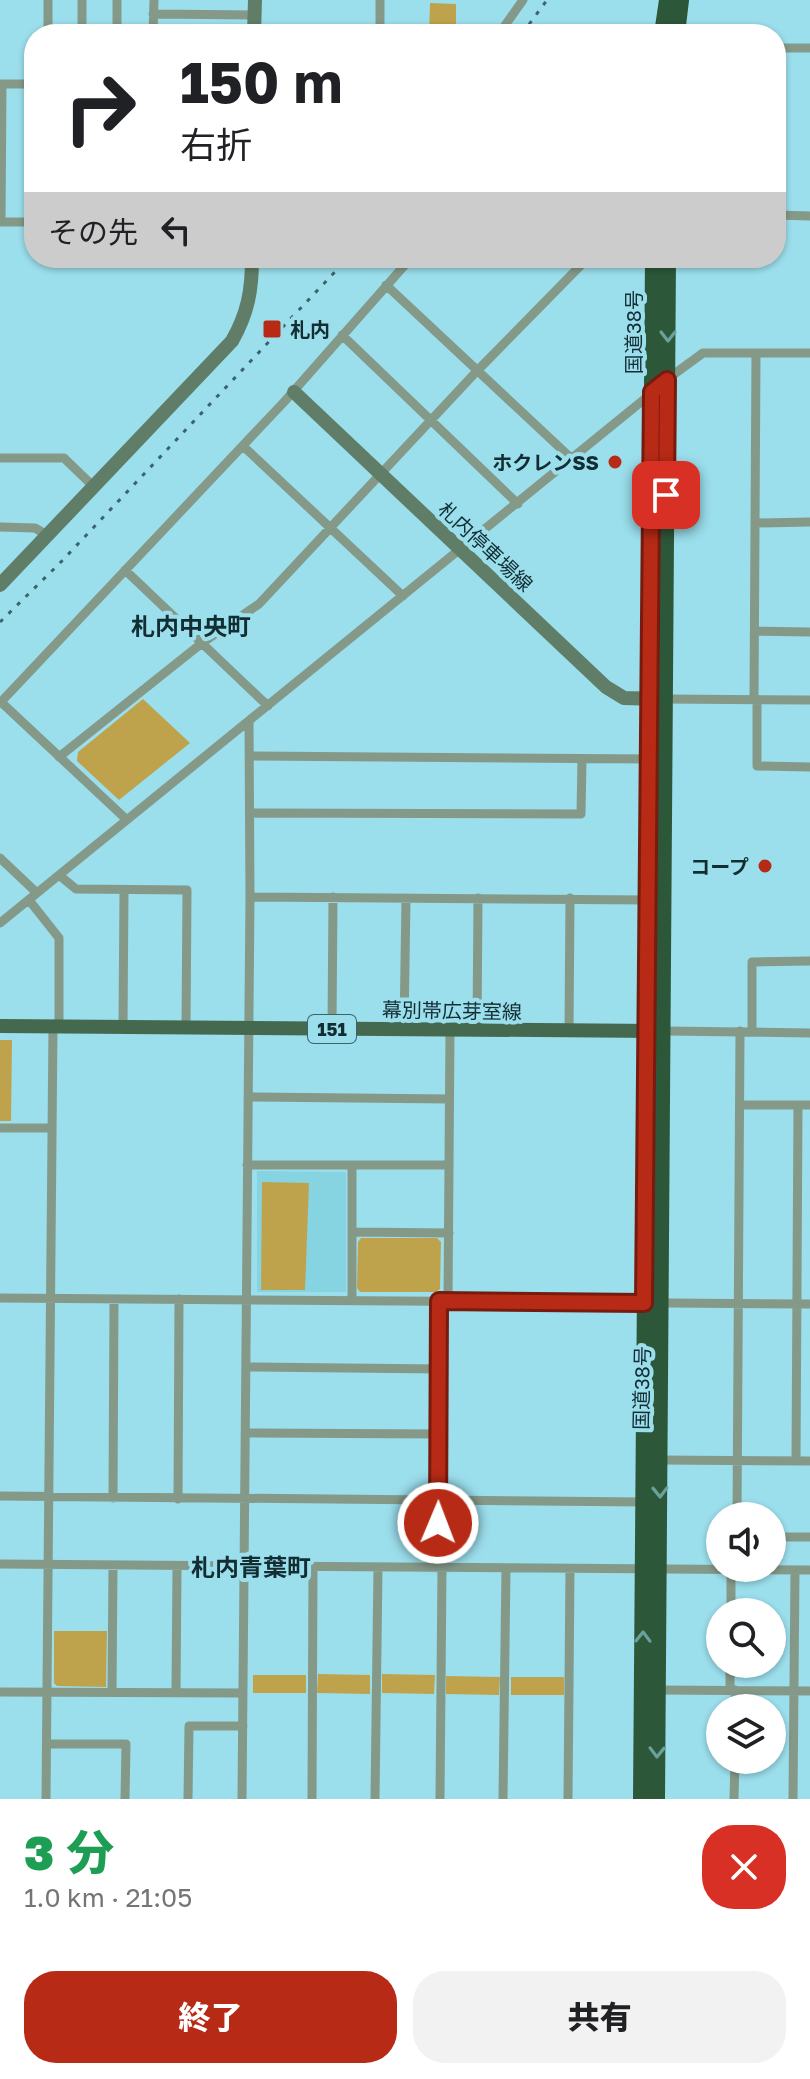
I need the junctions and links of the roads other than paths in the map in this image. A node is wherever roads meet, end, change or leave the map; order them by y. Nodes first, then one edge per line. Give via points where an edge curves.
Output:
1 (48, 0) edge
2 (82, 0) edge
3 (117, 0) edge
4 (154, 0) edge
5 (380, 0) edge
6 (523, 0) edge
7 (667, 0) edge
8 (681, 0) edge
9 (255, 8) edge
10 (153, 14) junction
11 (48, 24) edge
12 (82, 24) edge
13 (117, 24) edge
14 (153, 24) edge
15 (380, 24) edge
16 (506, 24) edge
17 (667, 24) edge
18 (671, 24) edge
19 (786, 48) edge
20 (810, 48) edge
21 (1, 84) edge
22 (24, 84) edge
23 (786, 215) edge
24 (810, 216) edge
25 (0, 222) edge
26 (24, 222) edge
27 (252, 268) edge
28 (402, 268) edge
29 (578, 268) edge
30 (653, 268) edge
31 (668, 268) edge
32 (386, 285) junction
33 (342, 335) junction
34 (756, 353) junction
35 (810, 353) edge
36 (476, 372) junction
37 (667, 380) junction
38 (294, 392) junction
39 (652, 392) junction
40 (431, 421) junction
41 (243, 446) junction
42 (0, 458) edge
43 (572, 459) junction
44 (381, 474) junction
45 (94, 487) junction
46 (518, 504) junction
47 (810, 522) edge
48 (757, 523) junction
49 (0, 527) edge
50 (331, 529) junction
51 (47, 535) junction
52 (461, 550) junction
53 (125, 570) junction
54 (0, 585) edge
55 (403, 596) junction
56 (755, 631) junction
57 (810, 632) edge
58 (202, 643) junction
59 (658, 699) junction
60 (755, 700) junction
61 (810, 700) edge
62 (0, 702) edge
63 (268, 706) junction
64 (249, 722) junction
65 (250, 756) junction
66 (59, 757) junction
67 (582, 759) junction
68 (658, 759) junction
69 (810, 767) edge
70 (250, 813) junction
71 (127, 820) junction
72 (0, 858) edge
73 (59, 875) junction
74 (124, 890) junction
75 (33, 897) junction
76 (250, 897) junction
77 (333, 897) junction
78 (406, 898) junction
79 (478, 898) junction
80 (570, 898) junction
81 (648, 900) junction
82 (0, 923) edge
83 (810, 961) edge
84 (0, 1026) edge
85 (56, 1026) junction
86 (123, 1028) junction
87 (248, 1028) junction
88 (186, 1029) junction
89 (332, 1029) junction
90 (404, 1029) junction
91 (450, 1030) junction
92 (477, 1030) junction
93 (655, 1031) junction
94 (740, 1031) junction
95 (569, 1032) junction
96 (752, 1032) junction
97 (810, 1033) edge
98 (248, 1097) junction
99 (449, 1099) junction
100 (740, 1105) junction
101 (798, 1105) junction
102 (810, 1105) edge
103 (0, 1128) edge
104 (52, 1128) junction
105 (247, 1165) junction
106 (352, 1165) junction
107 (449, 1165) junction
108 (352, 1232) junction
109 (449, 1233) junction
110 (0, 1298) edge
111 (51, 1299) junction
112 (114, 1299) junction
113 (179, 1299) junction
114 (246, 1300) junction
115 (352, 1300) junction
116 (444, 1301) junction
117 (644, 1303) junction
118 (662, 1303) junction
119 (737, 1303) junction
120 (797, 1304) junction
121 (810, 1304) edge
122 (246, 1367) junction
123 (439, 1369) junction
124 (245, 1433) junction
125 (439, 1434) junction
126 (660, 1460) junction
127 (737, 1460) junction
128 (796, 1461) junction
129 (810, 1461) edge
130 (0, 1496) edge
131 (49, 1496) junction
132 (113, 1498) junction
133 (178, 1499) junction
134 (245, 1499) junction
135 (438, 1501) junction
136 (644, 1502) junction
137 (737, 1502) edge
138 (786, 1537) edge
139 (810, 1537) edge
140 (0, 1564) edge
141 (48, 1565) junction
142 (113, 1565) junction
143 (177, 1566) junction
144 (245, 1566) junction
145 (313, 1567) junction
146 (378, 1567) junction
147 (440, 1568) junction
148 (506, 1568) junction
149 (570, 1569) junction
150 (651, 1569) junction
151 (706, 1569) edge
152 (786, 1570) edge
153 (795, 1570) junction
154 (810, 1570) edge
155 (731, 1678) edge
156 (658, 1690) junction
157 (732, 1690) junction
158 (47, 1691) junction
159 (794, 1691) junction
160 (810, 1691) edge
161 (0, 1692) edge
162 (112, 1692) junction
163 (176, 1692) junction
164 (243, 1693) junction
165 (733, 1694) edge
166 (243, 1726) junction
167 (47, 1744) junction
168 (735, 1774) edge
169 (46, 1799) edge
170 (125, 1799) edge
171 (188, 1799) edge
172 (242, 1799) edge
173 (312, 1799) edge
174 (375, 1799) edge
175 (440, 1799) edge
176 (503, 1799) edge
177 (568, 1799) edge
178 (641, 1799) edge
179 (657, 1799) edge
180 (734, 1799) edge
181 (793, 1799) edge

1 - 11 street
2 - 12 street
3 - 13 street
4 - 10 street
5 - 15 street
6 - 16 street
7 - 17 highway
8 - 18 highway
9 - 10 street
10 - 14 street
19 - 20 street
21 - 22 street
21 - 25 street
23 - 24 street
25 - 26 street
27 - 45 main road via 247,312 232,341
28 - 32 street
29 - 36 street
30 - 39 highway, 国道38号
31 -> 37 highway, 国道38号
32 - 33 street
32 - 36 street
33 - 38 street
33 - 40 street
34 - 35 street
34 - 37 street via 703,353
34 - 48 street
36 - 40 street
36 - 43 street
37 - 39 street
37 - 59 highway, 国道38号
38 - 41 street
38 - 44 main road, 札内停車場線
39 - 43 street
39 - 59 highway, 国道38号
40 - 44 street
40 - 46 street
41 - 50 street
41 - 53 street
42 - 45 street via 64,458
43 - 46 street
44 - 50 street
44 - 52 main road, 札内停車場線
45 - 51 main road
46 - 52 street
47 - 48 street
48 - 56 street
49 - 51 street via 35,528
50 - 55 street
50 - 58 street via 259,604
51 - 54 main road
52 - 55 street
52 - 59 main road, 札内停車場線 via 606,687 624,698
53 - 58 street
53 - 62 street
55 - 63 street
56 - 57 street
56 - 60 street
58 - 63 street
58 - 66 street
59 - 60 street
59 - 68 highway, 国道38号
60 - 61 street
60 - 69 street via 757,766
62 - 66 street
63 - 64 street
64 - 65 street
64 - 71 street
65 - 67 street
65 - 70 street
66 - 71 street
67 - 68 street
67 - 70 street via 581,814
68 - 81 highway, 国道38号
68 - 93 highway, 国道38号
70 - 76 street
71 - 73 street
72 - 75 street
73 - 74 street via 76,889
73 - 75 street
74 - 86 street
74 - 88 street via 187,890
75 - 82 street
75 - 85 street via 59,938
76 - 77 street
76 - 87 street
77 - 78 street
77 - 89 street
78 - 79 street
78 - 90 street
79 - 80 street
79 - 92 street
80 - 81 street
80 - 95 street
81 - 93 highway, 国道38号
83 - 96 street via 752,962
84 - 85 main road, 幕別帯広芽室線 / 151
85 - 86 main road, 幕別帯広芽室線 / 151
85 - 104 street
86 - 88 main road, 幕別帯広芽室線 / 151
87 - 88 main road, 幕別帯広芽室線 / 151
87 - 89 main road, 幕別帯広芽室線 / 151
87 - 98 street
89 - 90 main road, 幕別帯広芽室線 / 151
90 - 91 main road, 幕別帯広芽室線 / 151
91 - 92 main road, 幕別帯広芽室線 / 151
91 - 99 street
92 - 95 main road, 幕別帯広芽室線 / 151
93 - 94 street
93 - 95 main road, 幕別帯広芽室線 / 151
93 - 117 highway, 国道38号
93 - 118 highway, 国道38号
94 - 96 street
94 - 100 street
96 - 97 street
98 - 99 street
98 - 105 street
99 - 107 street
100 - 101 street
100 - 119 street
101 - 102 street
101 - 120 street
103 - 104 street
104 - 111 street
105 - 106 street
105 - 114 street
106 - 107 street
106 - 108 street
107 - 109 street
108 - 109 street
108 - 115 street
109 - 116 street
110 - 111 street
111 - 112 street
111 - 131 street
112 - 113 street
112 - 132 street
113 - 114 street
113 - 133 street
114 - 115 street
114 - 122 street
115 - 116 street
116 - 117 street
116 - 123 street
117 - 118 street
117 - 136 highway, 国道38号
118 - 119 street
118 - 126 highway, 国道38号
119 - 120 street
119 - 127 street
120 - 121 street
120 - 128 street
122 - 123 street
122 - 124 street
123 - 125 street
124 - 125 street
124 - 134 street
125 - 135 street
126 - 127 street
126 -> 150 highway, 国道38号
127 - 128 street
127 - 137 street
128 - 129 street
130 - 131 street
131 - 132 street
131 - 141 street
132 - 133 street
133 - 134 street
134 - 135 street
134 - 144 street
135 - 136 street
135 - 147 street
136 - 150 highway, 国道38号
138 - 139 street
140 - 141 street
141 - 142 street
141 - 158 street
142 - 143 street
142 - 162 street
143 - 144 street
143 - 163 street
144 - 145 street
144 - 164 street
145 - 146 street
145 - 173 street
146 - 147 street
146 - 174 street
147 - 148 street
147 - 175 street
148 - 149 street
148 - 176 street
149 - 150 street
149 - 177 street
150 - 151 street
150 - 156 highway, 国道38号
178 -> 150 highway, 国道38号
152 - 153 street
153 - 154 street
153 - 159 street
155 - 157 street
156 - 157 street
156 -> 179 highway, 国道38号
157 - 159 street
157 - 165 street
158 - 161 street
158 - 162 street
158 - 167 street
159 - 160 street
159 - 181 street
162 - 163 street
163 - 164 street
164 - 166 street
166 - 171 street via 189,1726
166 - 172 street
167 - 169 street
167 - 170 street via 126,1744
168 - 180 street

